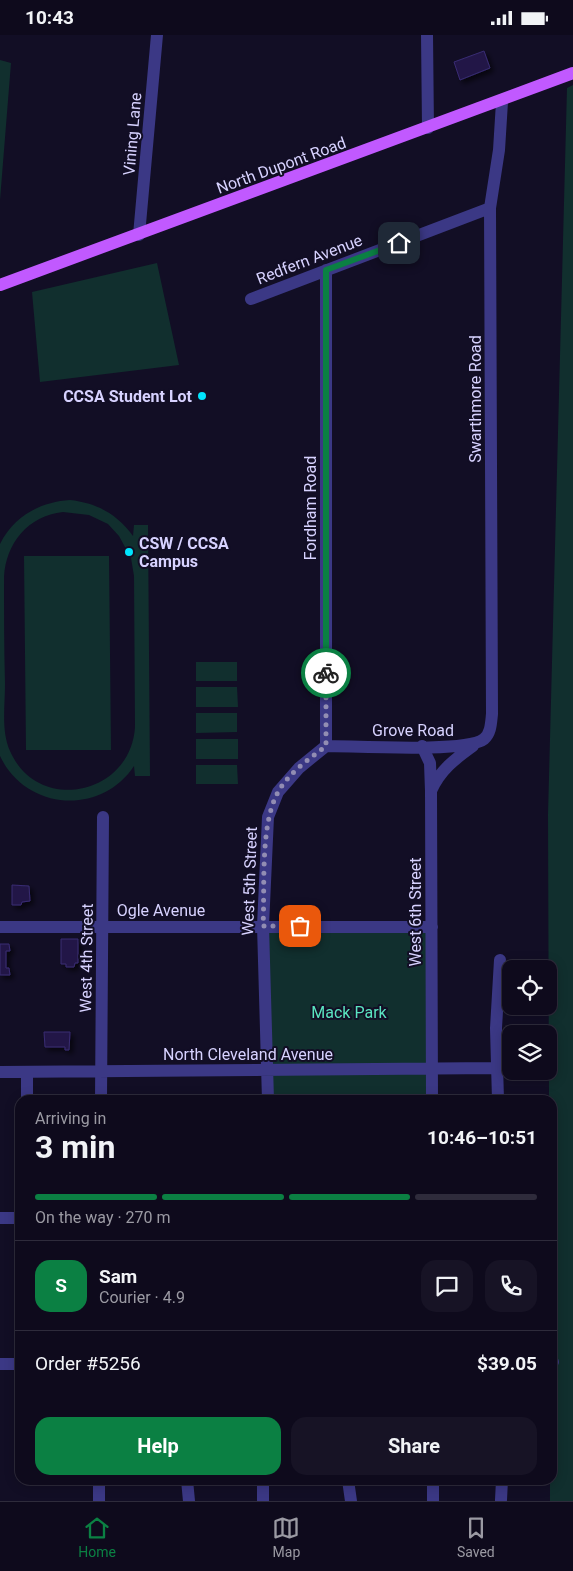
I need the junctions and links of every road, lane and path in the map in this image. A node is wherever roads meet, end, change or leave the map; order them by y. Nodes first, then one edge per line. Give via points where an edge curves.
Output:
1 (157, 35) edge
2 (427, 35) edge
3 (573, 73) edge
4 (502, 102) junction
5 (428, 128) junction
6 (490, 208) junction
7 (139, 235) junction
8 (326, 270) junction
9 (0, 285) edge
10 (251, 299) dead end
11 (492, 697) joint
12 (476, 743) junction
13 (326, 746) junction
14 (422, 747) junction
15 (431, 791) junction
16 (104, 817) dead end
17 (263, 926) junction
18 (0, 927) edge
19 (103, 927) junction
20 (432, 927) junction
21 (500, 960) dead end
22 (432, 1069) junction
23 (496, 1069) junction
24 (269, 1070) junction
25 (0, 1072) edge
26 (27, 1072) junction
27 (101, 1072) junction
28 (27, 1095) edge
29 (101, 1095) edge
30 (268, 1095) edge
31 (432, 1095) edge
32 (498, 1095) edge
33 (0, 1218) edge
34 (15, 1218) edge
35 (0, 1364) edge
36 (15, 1364) edge
37 (99, 1485) edge
38 (187, 1485) edge
39 (263, 1485) edge
40 (348, 1485) edge
41 (433, 1485) edge
42 (502, 1485) edge
43 (501, 1500) dead end
44 (99, 1501) edge
45 (189, 1501) edge
46 (263, 1501) edge
47 (350, 1501) edge
48 (433, 1501) edge

1 - 7 street, Vining Lane
2 - 5 street
3 - 4 main road, North Dupont Road
4 - 5 main road, North Dupont Road
4 - 6 street, Swarthmore Road
5 - 7 main road, North Dupont Road
6 - 8 street, Redfern Avenue
6 - 11 street, Swarthmore Road
7 - 9 main road, North Dupont Road
8 - 10 street, Redfern Avenue
8 - 13 street, Fordham Road
11 - 12 street, Grove Road via 490,731
12 - 14 street, Grove Road via 448,748
12 - 15 street via 447,766
13 - 14 street, Grove Road
13 - 17 street, West 5th Street via 299,767 278,792 268,817
14 - 15 street, West 6th Street via 430,763
15 - 20 street, West 6th Street
16 - 19 street, West 4th Street
17 - 19 street, Ogle Avenue
17 - 20 street, Ogle Avenue
17 - 24 street, West 5th Street
18 - 19 street, Ogle Avenue
19 - 27 street, West 4th Street
20 - 22 street, West 6th Street
21 - 23 street
22 - 23 street, North Cleveland Avenue
22 - 24 street, North Cleveland Avenue
22 - 31 street, West 6th Street
23 - 32 street
24 - 27 street, North Cleveland Avenue
24 - 30 street, West 5th Street
25 - 26 street, North Cleveland Avenue
26 - 27 street, North Cleveland Avenue
26 - 28 street
27 - 29 street, West 4th Street
33 - 34 street
35 - 36 street
37 - 44 street
38 - 45 street
39 - 46 street
40 - 47 street
41 - 48 street
42 - 43 street

